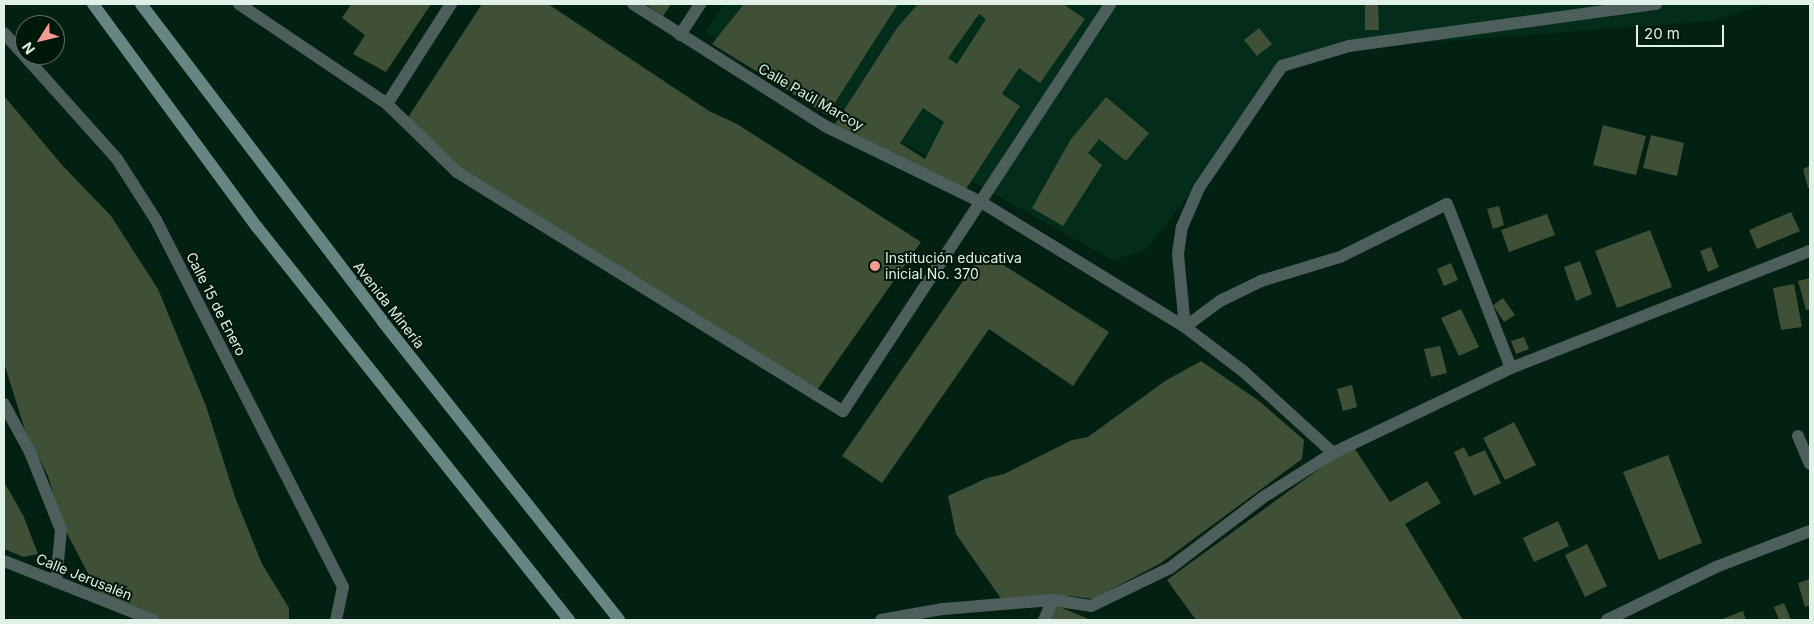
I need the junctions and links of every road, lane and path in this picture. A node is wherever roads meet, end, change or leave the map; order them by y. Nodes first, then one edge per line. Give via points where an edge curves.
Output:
1 (93, 4) edge
2 (141, 4) edge
3 (238, 4) edge
4 (451, 4) edge
5 (633, 4) edge
6 (700, 4) edge
7 (1110, 4) edge
8 (1656, 4) edge
9 (4, 33) edge
10 (680, 35) junction
11 (387, 104) junction
12 (981, 202) junction
13 (1810, 251) edge
14 (1185, 327) junction
15 (1512, 368) junction
16 (4, 404) edge
17 (1798, 436) dead end
18 (1333, 453) junction
19 (1810, 464) edge
20 (1810, 532) edge
21 (4, 561) edge
22 (56, 582) junction
23 (1053, 600) junction
24 (153, 620) edge
25 (336, 620) edge
26 (569, 620) edge
27 (619, 620) edge
28 (882, 620) edge
29 (1044, 620) edge
30 (1606, 620) edge

1 - 26 main road via 257,227
2 - 27 main road, Avenida Minería via 383,322
3 - 11 street
4 - 11 street
5 - 10 street, Calle Paúl Marcoy
6 - 10 street
7 - 12 street
8 - 14 street via 1349,46 1282,66 1199,188 1182,227 1178,254
9 - 25 street, Calle 15 de Enero via 117,159 156,220 343,587
10 - 12 street, Calle Paúl Marcoy via 827,127
11 - 12 street via 457,172 842,411
12 - 14 street, Calle Paúl Marcoy
13 - 15 street
14 - 15 street via 1220,301 1261,280 1340,257 1447,204
14 - 18 street, Calle Paúl Marcoy via 1242,371
15 - 18 street
16 - 22 street via 30,452 61,530
17 - 19 street
18 - 23 street via 1264,496 1170,568 1091,606
20 - 30 street via 1716,567
21 - 22 street, Calle Jerusalén
22 - 24 street, Calle Jerusalén
23 - 28 street via 943,609
23 - 29 street

